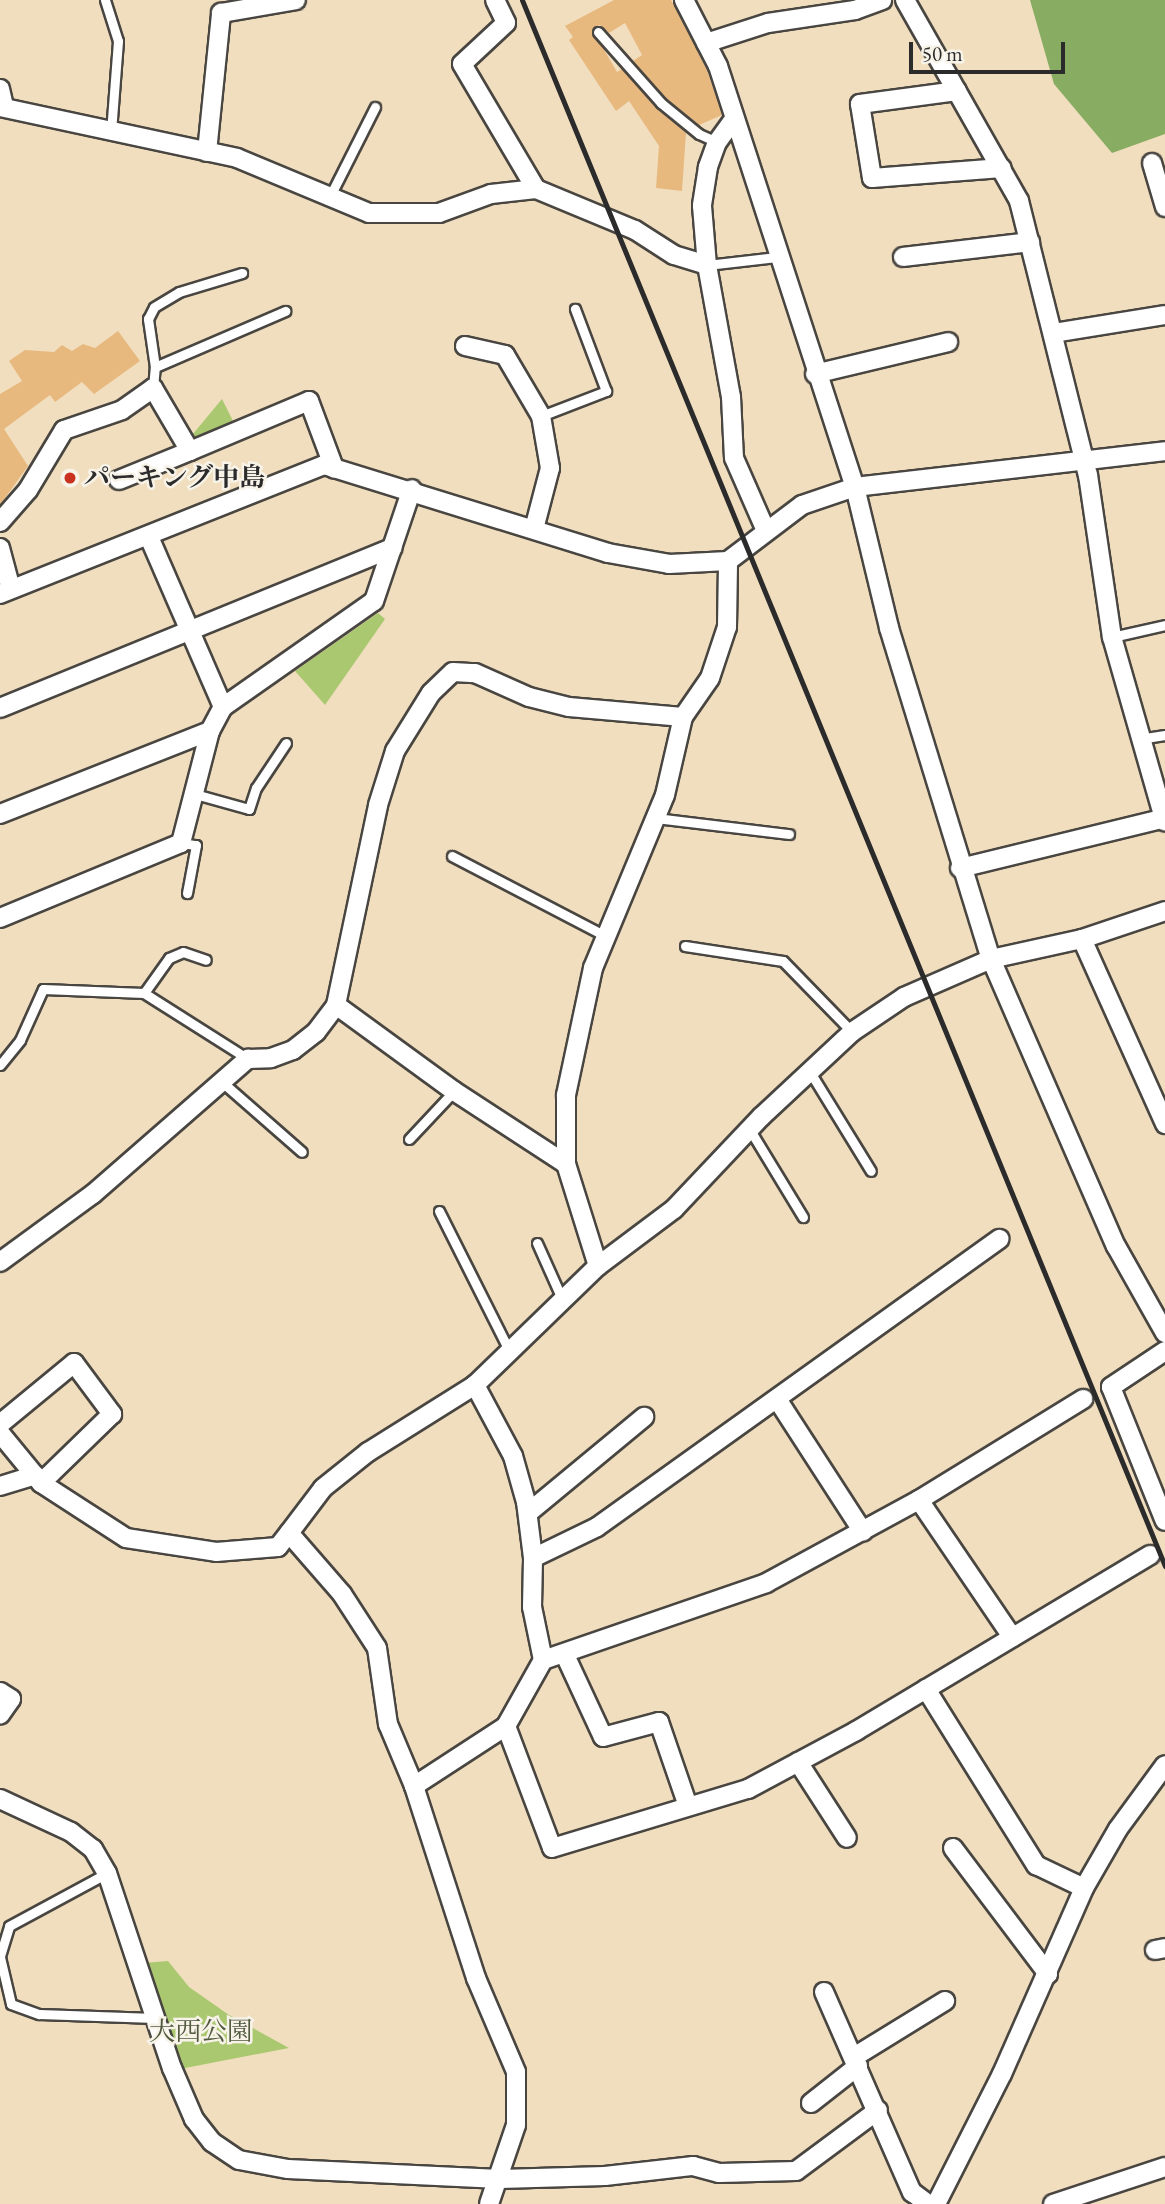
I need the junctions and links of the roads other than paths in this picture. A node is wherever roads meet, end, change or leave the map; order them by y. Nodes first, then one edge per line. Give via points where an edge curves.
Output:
1 (105, 0) edge
2 (296, 0) edge
3 (495, 0) edge
4 (684, 0) edge
5 (882, 0) edge
6 (905, 0) edge
7 (598, 32) dead end
8 (706, 43) junction
9 (0, 89) edge
10 (957, 91) junction
11 (2, 107) edge
12 (375, 107) dead end
13 (734, 119) junction
14 (111, 133) junction
15 (717, 142) junction
16 (207, 152) junction
17 (1152, 163) dead end
18 (1002, 168) junction
19 (536, 189) junction
20 (329, 198) junction
21 (1165, 207) edge
22 (1030, 242) junction
23 (777, 257) junction
24 (903, 257) dead end
25 (706, 265) junction
26 (242, 273) dead end
27 (575, 309) dead end
28 (285, 312) dead end
29 (1165, 315) edge
30 (1054, 333) junction
31 (948, 342) dead end
32 (466, 346) dead end
33 (155, 367) junction
34 (815, 374) junction
35 (153, 388) junction
36 (541, 416) junction
37 (190, 451) junction
38 (1165, 451) edge
39 (1084, 462) junction
40 (334, 468) junction
41 (119, 480) dead end
42 (855, 487) junction
43 (412, 489) junction
44 (0, 522) edge
45 (534, 528) junction
46 (766, 531) junction
47 (149, 537) junction
48 (0, 548) edge
49 (393, 548) junction
50 (728, 561) junction
51 (6, 592) edge
52 (1165, 625) edge
53 (188, 630) junction
54 (1112, 637) junction
55 (223, 706) junction
56 (0, 708) edge
57 (683, 717) junction
58 (210, 731) junction
59 (1165, 734) edge
60 (1139, 739) junction
61 (286, 743) dead end
62 (195, 794) junction
63 (0, 814) edge
64 (656, 818) junction
65 (1165, 820) edge
66 (789, 834) dead end
67 (181, 844) junction
68 (452, 856) dead end
69 (960, 867) junction
70 (187, 893) dead end
71 (1165, 911) edge
72 (0, 918) edge
73 (606, 936) junction
74 (1082, 939) junction
75 (685, 946) dead end
76 (206, 960) dead end
77 (991, 960) junction
78 (144, 993) junction
79 (336, 1005) junction
80 (852, 1032) junction
81 (248, 1059) junction
82 (0, 1065) edge
83 (810, 1072) junction
84 (222, 1082) junction
85 (454, 1091) junction
86 (1165, 1124) edge
87 (750, 1130) junction
88 (409, 1139) dead end
89 (302, 1152) dead end
90 (566, 1164) junction
91 (871, 1171) dead end
92 (439, 1211) dead end
93 (803, 1217) dead end
94 (1000, 1239) dead end
95 (537, 1243) dead end
96 (2, 1256) edge
97 (598, 1266) junction
98 (563, 1301) junction
99 (1165, 1333) edge
100 (1165, 1351) edge
101 (511, 1354) junction
102 (475, 1385) junction
103 (777, 1399) junction
104 (1083, 1399) dead end
105 (644, 1417) dead end
106 (0, 1424) edge
107 (0, 1433) edge
108 (38, 1479) junction
109 (0, 1486) edge
110 (919, 1500) junction
111 (528, 1513) junction
112 (1165, 1521) edge
113 (863, 1532) junction
114 (289, 1533) junction
115 (1150, 1555) dead end
116 (533, 1558) junction
117 (1012, 1637) junction
118 (565, 1656) junction
119 (543, 1660) junction
120 (926, 1689) junction
121 (0, 1692) edge
122 (0, 1715) edge
123 (506, 1726) junction
124 (798, 1762) junction
125 (1165, 1765) edge
126 (414, 1786) junction
127 (0, 1798) edge
128 (688, 1806) junction
129 (847, 1838) dead end
130 (953, 1848) dead end
131 (107, 1873) junction
132 (1084, 1888) junction
133 (0, 1956) edge
134 (1048, 1974) junction
135 (824, 1992) dead end
136 (945, 2001) dead end
137 (155, 2018) junction
138 (856, 2062) junction
139 (811, 2103) dead end
140 (878, 2110) junction
141 (1165, 2167) edge
142 (500, 2179) junction
143 (489, 2204) edge
144 (928, 2204) edge
145 (936, 2204) edge
146 (1053, 2204) edge

1 - 14 lane via 118,41
2 - 16 street via 222,13
3 - 19 street via 506,23 462,64
4 - 8 street
5 - 8 street via 855,10 768,23
6 - 10 street
7 - 15 lane via 662,103 699,134
8 - 13 street
9 - 11 street
10 - 18 street
10 - 18 street via 860,104 872,178
11 - 14 street
12 - 20 lane
13 - 15 street
13 - 23 street
14 - 16 street
15 - 25 street via 702,206
16 - 20 street via 237,158
17 - 21 street
18 - 22 street via 1020,201
19 - 20 street via 491,194 439,213 369,213
19 - 25 street via 635,230 674,255
22 - 24 street
22 - 30 street
23 - 25 lane
23 - 34 street
25 - 46 street via 731,397 734,458
26 - 33 lane via 179,292 154,307 148,319
27 - 36 lane via 606,391
28 - 33 lane
29 - 30 street
30 - 39 street
31 - 34 street
32 - 36 street via 505,355
33 - 35 lane
34 - 42 street
35 - 37 street
35 - 44 street via 122,410 64,430 28,490
36 - 45 street via 550,468
37 - 40 street via 309,401
37 - 41 street
38 - 39 street
39 - 42 street
39 - 54 street
40 - 43 street
40 - 47 street via 324,465
42 - 46 street via 802,505
42 - 69 street via 889,628 931,756
43 - 45 street
43 - 49 street
45 - 50 street via 636,559 669,564
46 - 50 street
47 - 51 street
47 - 53 street
48 - 51 street
49 - 53 street
49 - 55 street via 374,601
50 - 57 street via 727,627 710,678
52 - 54 lane
53 - 55 street
53 - 56 street
54 - 60 street
55 - 58 street
57 - 64 street
57 - 79 street via 569,707 529,697 475,673 453,672 431,693 395,751 378,805
58 - 62 street
58 - 63 street
59 - 60 lane
60 - 65 street
61 - 62 lane via 256,788 249,809
62 - 67 street
64 - 66 lane
64 - 73 street
65 - 69 street
67 - 70 lane via 196,845
67 - 72 street
68 - 73 lane
69 - 77 street
71 - 74 street
73 - 90 street via 593,968 566,1095
74 - 77 street
74 - 86 street
75 - 80 lane via 783,961
76 - 78 lane via 183,952 169,958
77 - 80 street via 904,997
77 - 99 street via 1116,1246
78 - 81 lane
78 - 82 lane via 43,989 20,1040
79 - 81 street via 316,1032 293,1050 271,1058
79 - 85 street
80 - 83 street
81 - 84 street
83 - 87 street
83 - 91 lane
84 - 89 lane
84 - 96 street via 93,1194
85 - 88 lane
85 - 90 street
87 - 93 lane
87 - 97 street via 674,1209
90 - 97 street
92 - 101 lane
94 - 103 street
95 - 98 lane
97 - 98 street
98 - 101 street
100 - 112 street via 1111,1387
101 - 102 street
102 - 111 street via 513,1456
102 - 114 street via 323,1488
103 - 113 street
103 - 116 street via 597,1527
104 - 110 street
105 - 111 street
106 - 108 street via 74,1363 112,1414
107 - 108 street
108 - 109 street
108 - 114 street via 126,1538 216,1552 278,1548
110 - 113 street
110 - 117 street
111 - 116 street
113 - 118 street via 766,1583
114 - 126 street via 342,1594 377,1648 388,1724
115 - 117 street
116 - 119 street via 532,1608
117 - 120 street
118 - 119 street
118 - 128 street via 603,1737 659,1722
119 - 123 street
120 - 124 street
120 - 132 street via 1036,1865
121 - 122 street via 11,1699
123 - 126 street
123 - 128 street via 552,1848
124 - 128 street via 748,1789
124 - 129 street
125 - 132 street via 1118,1829
126 - 142 street via 477,1978 516,2072 516,2125
127 - 131 street via 71,1832 93,1849
130 - 134 street
131 - 133 lane via 9,1926
131 - 137 street
132 - 134 street
133 - 137 lane via 11,2004 39,2014
134 - 145 street
135 - 138 street
136 - 138 street
137 - 142 street via 194,2119 212,2142 239,2160 288,2169
138 - 139 street
138 - 140 street
140 - 142 street via 796,2171 719,2173 693,2166 605,2176
140 - 144 street via 912,2192
141 - 146 street
142 - 143 street

